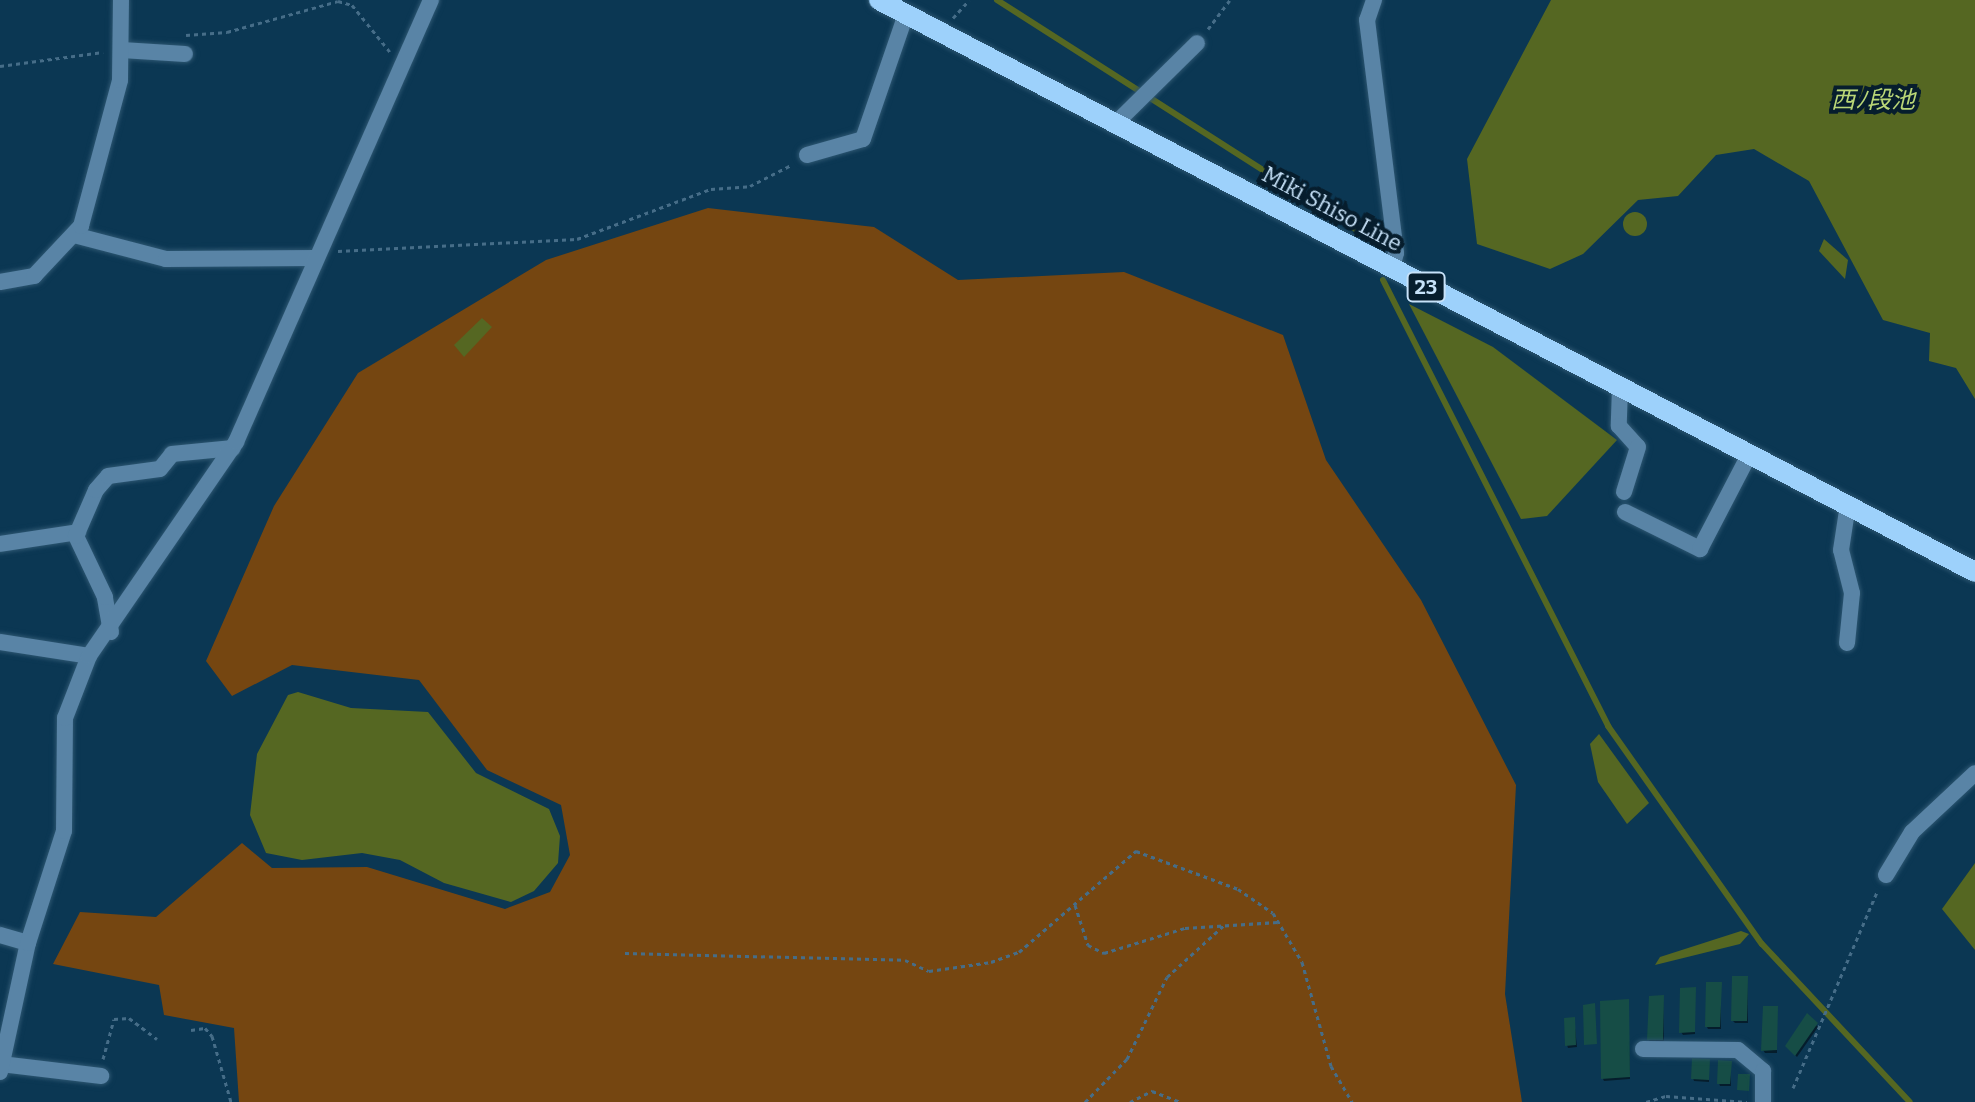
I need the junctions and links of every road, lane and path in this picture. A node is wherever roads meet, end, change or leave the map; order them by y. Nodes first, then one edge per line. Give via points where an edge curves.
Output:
1 (121, 0) edge
2 (431, 0) edge
3 (879, 0) edge
4 (1230, 0) edge
5 (1374, 0) edge
6 (906, 14) junction
7 (1197, 43) joint
8 (122, 50) junction
9 (155, 51) junction
10 (185, 54) dead end
11 (408, 61) junction
12 (0, 66) edge
13 (1115, 124) junction
14 (807, 155) joint
15 (74, 235) junction
16 (317, 253) junction
17 (1392, 268) junction
18 (0, 282) edge
19 (1620, 388) junction
20 (233, 448) junction
21 (1750, 453) junction
22 (1624, 492) dead end
23 (1848, 504) junction
24 (1625, 512) dead end
25 (78, 532) junction
26 (0, 544) edge
27 (1975, 572) edge
28 (111, 632) junction
29 (0, 642) edge
30 (1847, 643) dead end
31 (89, 656) junction
32 (1975, 773) edge
33 (1886, 875) joint
34 (1075, 905) junction
35 (1278, 922) junction
36 (1223, 926) junction
37 (0, 935) edge
38 (28, 943) junction
39 (625, 953) dead end
40 (191, 1030) dead end
41 (157, 1039) dead end
42 (1643, 1049) dead end
43 (1, 1068) edge
44 (101, 1076) joint
45 (1793, 1088) dead end
46 (231, 1102) edge
47 (1085, 1102) edge
48 (1130, 1102) edge
49 (1181, 1102) edge
50 (1352, 1102) edge
51 (1646, 1102) edge
52 (1747, 1102) edge
53 (1763, 1102) edge

1 - 8 street
2 - 11 street
3 - 6 main road, Miki Shiso Line / 23
4 - 7 path
5 - 17 street via 1367,20 1396,253
6 - 13 main road, Miki Shiso Line / 23
6 - 14 street via 863,139
7 - 13 street
8 - 9 street
8 - 12 path
8 - 15 street via 105,152
9 - 10 street
9 - 11 path via 157,43 170,39 227,32 338,1 352,5 382,46
11 - 16 street
13 - 17 main road, Miki Shiso Line / 23
14 - 16 path via 750,186 711,189 577,239
15 - 16 street via 166,259
15 - 18 street via 34,276
16 - 20 street
17 - 19 main road, Miki Shiso Line / 23
19 - 21 main road, Miki Shiso Line / 23
19 - 22 street via 1614,412 1638,447
20 - 25 street via 172,454 160,469 108,476
20 - 28 street
21 - 23 main road, Miki Shiso Line / 23
21 - 24 street via 1700,549
23 - 27 main road, Miki Shiso Line / 23
23 - 30 street via 1841,550 1852,593
25 - 26 street
25 - 28 street
28 - 31 street
29 - 31 street
31 - 38 street via 65,718 64,831
32 - 33 street via 1912,832
33 - 45 path via 1842,960
34 - 35 path via 1136,851 1238,889
34 - 36 path via 1088,945 1104,953 1185,928
34 - 39 path via 1019,952 948,970 929,971 905,960
35 - 36 path
35 - 50 path via 1302,962 1331,1066
36 - 47 path via 1177,964 1127,1059
37 - 38 street
38 - 43 street
40 - 46 path via 205,1028 212,1036
41 - 44 path via 129,1018 114,1019
42 - 53 street via 1738,1050 1763,1071
43 - 44 street
48 - 49 path via 1152,1091
51 - 52 path via 1666,1096

